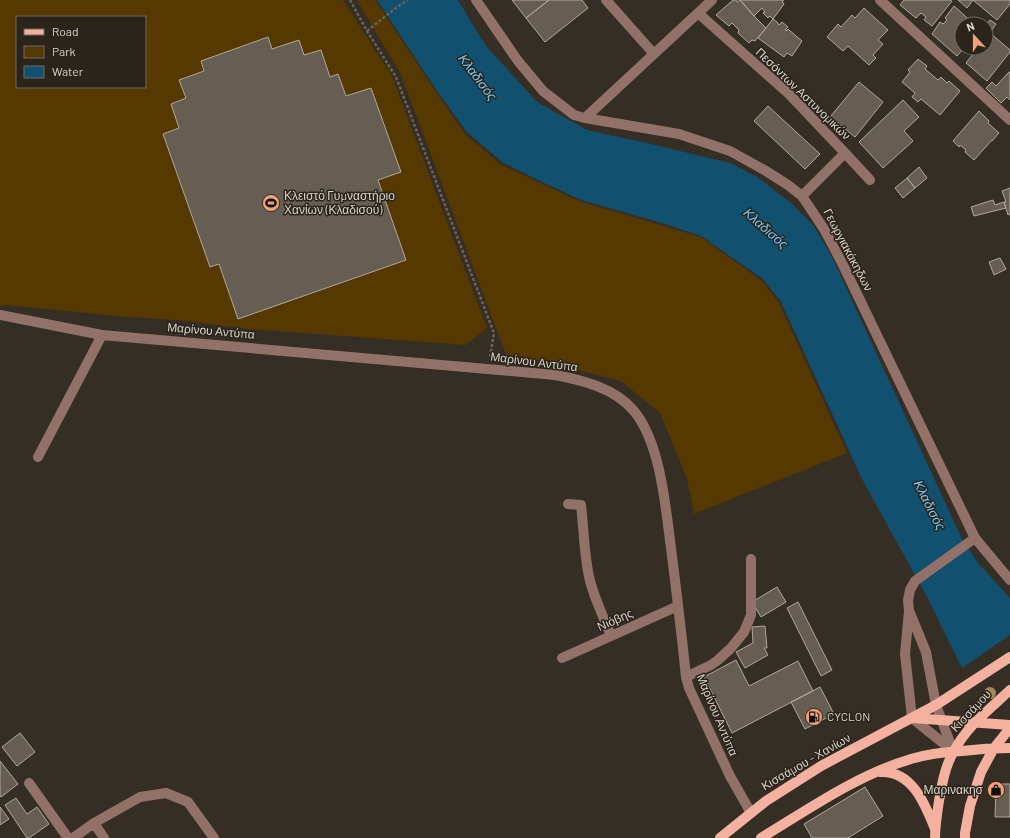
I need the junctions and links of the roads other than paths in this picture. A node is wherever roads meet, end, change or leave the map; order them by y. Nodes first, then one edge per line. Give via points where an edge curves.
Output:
1 (476, 0) edge
2 (606, 0) edge
3 (712, 0) edge
4 (880, 0) edge
5 (698, 13) junction
6 (654, 54) junction
7 (585, 118) junction
8 (1010, 120) edge
9 (845, 153) junction
10 (870, 180) dead end
11 (802, 196) junction
12 (0, 315) edge
13 (102, 334) junction
14 (38, 457) dead end
15 (568, 504) dead end
16 (970, 541) junction
17 (751, 559) dead end
18 (1010, 580) edge
19 (678, 606) junction
20 (909, 611) junction
21 (611, 636) junction
22 (1010, 657) edge
23 (562, 658) dead end
24 (686, 677) junction
25 (1010, 690) edge
26 (936, 705) junction
27 (912, 718) junction
28 (942, 720) junction
29 (975, 722) junction
30 (1010, 725) edge
31 (1010, 728) edge
32 (994, 748) junction
33 (1010, 748) edge
34 (953, 752) junction
35 (873, 773) junction
36 (29, 784) dead end
37 (751, 813) junction
38 (94, 822) junction
39 (935, 834) edge
40 (68, 838) edge
41 (73, 838) edge
42 (104, 838) edge
43 (214, 838) edge
44 (720, 838) edge
45 (761, 838) edge
46 (965, 838) edge

1 - 7 street, Γεωργιακάκηδων via 518,61 543,91 574,115
2 - 6 street
3 - 5 street
4 - 8 street
5 - 6 street
5 - 9 street, Πεσόντων Αστυνομικών via 789,94
6 - 7 street
7 - 11 street, Γεωργιακάκηδων via 679,134 730,151 766,171
9 - 10 street
9 - 11 street, Πεσόντων Αστυνομικών
11 - 16 street, Γεωργιακάκηδων via 824,229 843,265
12 - 13 street, Μαρίνου Αντύπα
13 - 14 street
13 - 19 street, Μαρίνου Αντύπα via 555,375 586,382 610,393 633,410 645,426 658,464
15 - 21 street via 581,505 590,581
16 - 18 street, Γεωργιακάκηδων
16 - 20 street via 915,581 910,590
17 - 24 street via 751,615 744,632 718,660
19 - 21 street, Νιόβης
19 - 24 street, Μαρίνου Αντύπα
20 - 26 street via 926,652
20 - 27 street via 905,654
21 - 23 street, Νιόβης
22 - 26 main road, Κισσάμου - Χανίων
24 - 37 street, Μαρίνου Αντύπα via 730,776
25 - 29 main road, Κισσάμου
26 - 27 main road, Κισσάμου - Χανίων
26 - 28 street
27 - 28 main road
27 - 34 street
27 - 37 main road, Κισσάμου - Χανίων via 821,766
28 - 29 main road
28 - 34 street
29 - 30 main road
29 - 34 main road, Κισσάμου
31 - 32 main road
32 - 33 main road
32 - 34 main road
32 - 46 main road via 973,795
34 - 35 main road via 911,758
34 - 39 main road, Κισσάμου via 942,786
35 - 39 main road via 895,774 912,786 923,801
35 - 45 main road via 838,791
36 - 40 street
37 - 44 main road, Κισσάμου - Χανίων
38 - 41 street
38 - 42 street
38 - 43 street via 140,797 166,793 188,802

